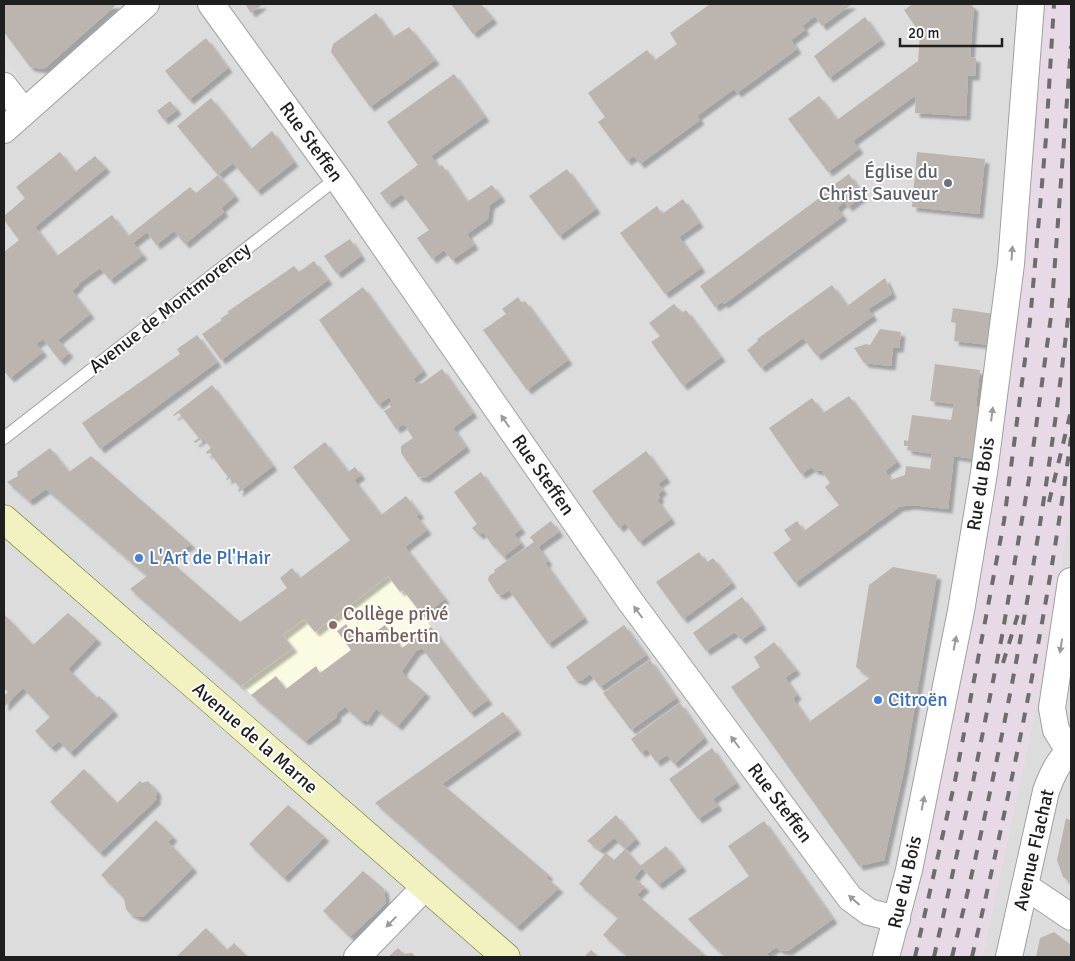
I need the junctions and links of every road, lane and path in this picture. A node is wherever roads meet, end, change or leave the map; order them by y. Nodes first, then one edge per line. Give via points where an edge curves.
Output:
1 (146, 4) edge
2 (211, 4) edge
3 (1031, 4) edge
4 (4, 86) edge
5 (24, 112) junction
6 (4, 130) edge
7 (337, 178) junction
8 (4, 438) edge
9 (4, 520) edge
10 (1071, 581) edge
11 (1070, 750) edge
12 (1025, 886) junction
13 (424, 888) junction
14 (1071, 917) edge
15 (897, 918) junction
16 (357, 957) edge
17 (506, 957) edge
18 (886, 957) edge
19 (1009, 957) edge

1 - 5 street
2 - 7 street, Rue Steffen
15 -> 3 street, Rue du Bois via 961,611 984,473 1011,264
4 - 5 street
5 - 6 street
7 - 8 lane, Avenue de Montmorency
15 -> 7 street, Rue Steffen via 869,912 850,898 630,601
9 - 13 main road, Avenue de la Marne
10 -> 11 street via 1052,708 1056,730
11 - 12 street, Avenue Flachat via 1056,767 1046,791
12 - 14 street
12 - 19 street, Avenue Flachat
13 -> 16 street
13 - 17 main road, Avenue de la Marne
15 - 18 street, Rue du Bois

